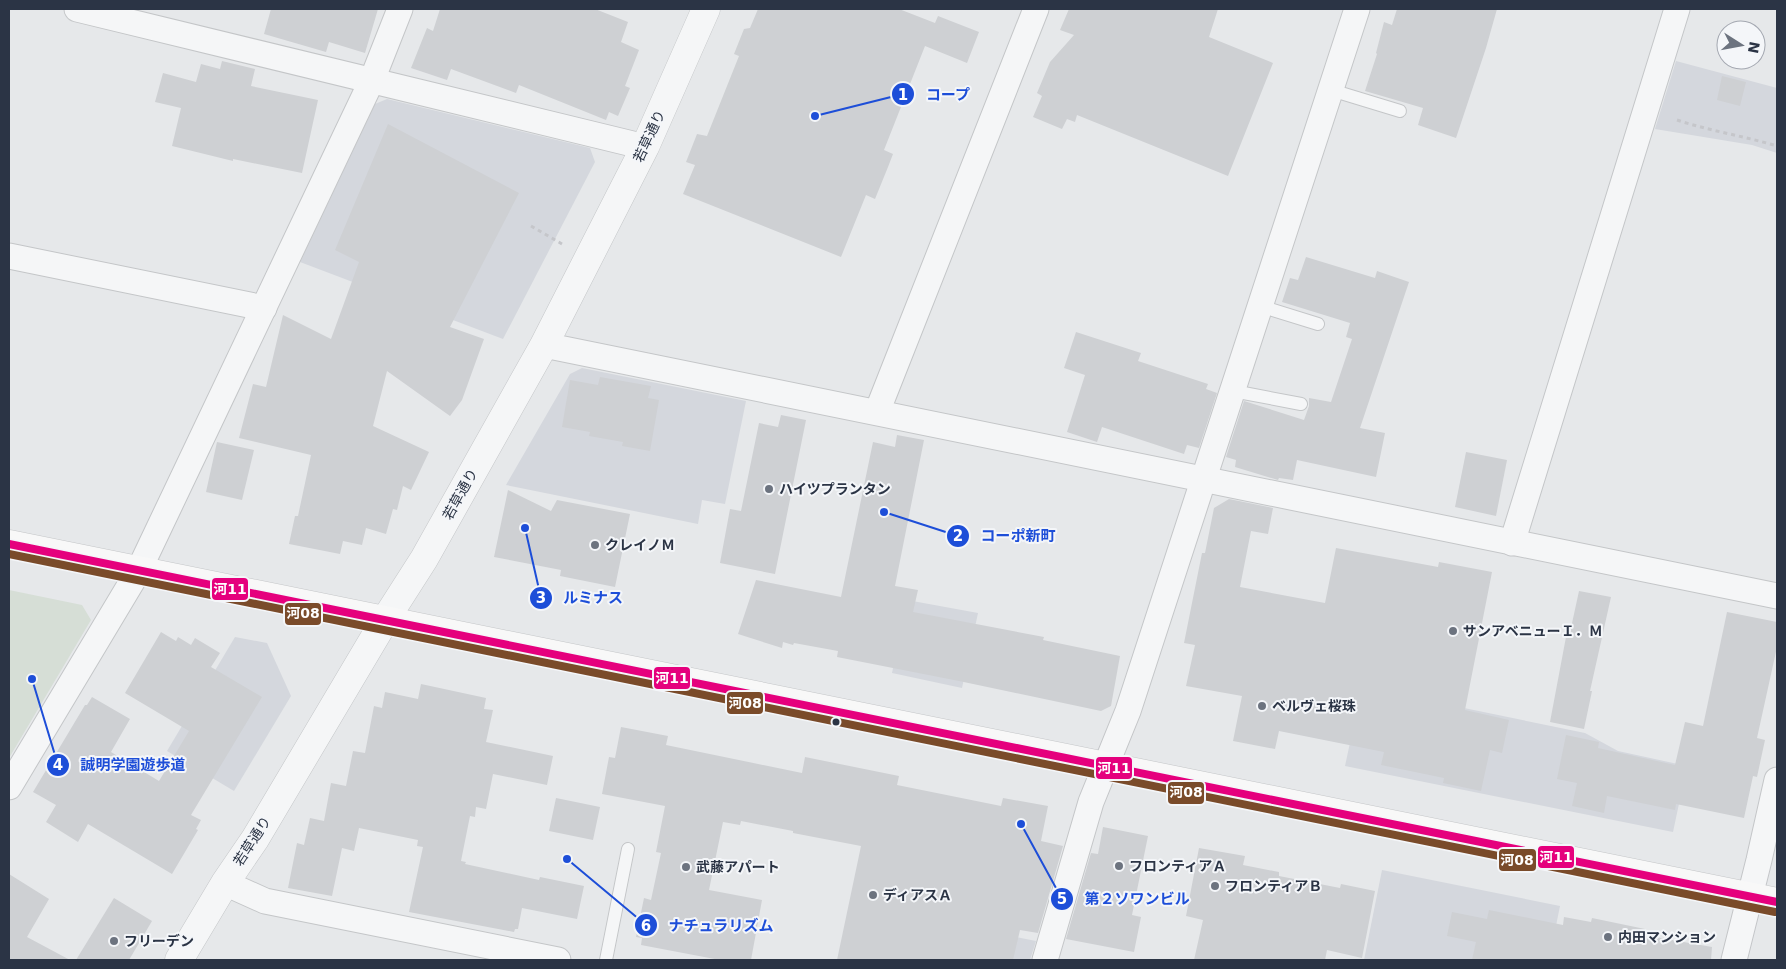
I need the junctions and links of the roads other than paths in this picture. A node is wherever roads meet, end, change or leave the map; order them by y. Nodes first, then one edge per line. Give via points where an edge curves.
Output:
1 (77, 9) edge
2 (400, 9) edge
3 (706, 9) edge
4 (1036, 9) edge
5 (1357, 9) edge
6 (1677, 9) edge
7 (372, 80) junction
8 (1330, 90) junction
9 (1400, 111) dead end
10 (644, 147) junction
11 (9, 256) edge
12 (1260, 306) junction
13 (264, 308) junction
14 (1318, 324) dead end
15 (544, 345) junction
16 (1233, 390) junction
17 (1301, 404) dead end
18 (878, 412) junction
19 (1204, 480) junction
20 (1512, 543) junction
21 (9, 544) edge
22 (139, 570) junction
23 (1777, 596) edge
24 (385, 620) junction
25 (1106, 766) junction
26 (1777, 780) edge
27 (9, 787) edge
28 (628, 849) dead end
29 (225, 882) junction
30 (1750, 896) junction
31 (1777, 902) edge
32 (519, 956) edge
33 (179, 960) edge
34 (558, 960) edge
35 (606, 960) edge
36 (1045, 960) edge
37 (1734, 960) edge

1 - 7 street
2 - 7 street
3 - 10 street, 若草通り
4 - 18 street
5 - 8 street
6 - 20 street
7 - 10 street
7 - 13 street
8 - 9 lane
8 - 12 street
10 - 15 street, 若草通り
11 - 13 street
12 - 14 lane
12 - 16 street
13 - 22 street
15 - 18 street
15 - 24 street, 若草通り via 424,559
16 - 17 lane
16 - 19 street
18 - 19 street
19 - 20 street
19 - 25 street
20 - 23 street
21 - 22 main road
22 - 24 main road
22 - 27 street
24 - 25 main road
24 - 29 street, 若草通り via 255,839
25 - 30 main road
25 - 36 street via 1091,802
26 - 30 street
28 - 35 lane
29 - 32 street via 264,901
29 - 33 street, 若草通り
30 - 31 main road
30 - 37 street
32 - 34 street

